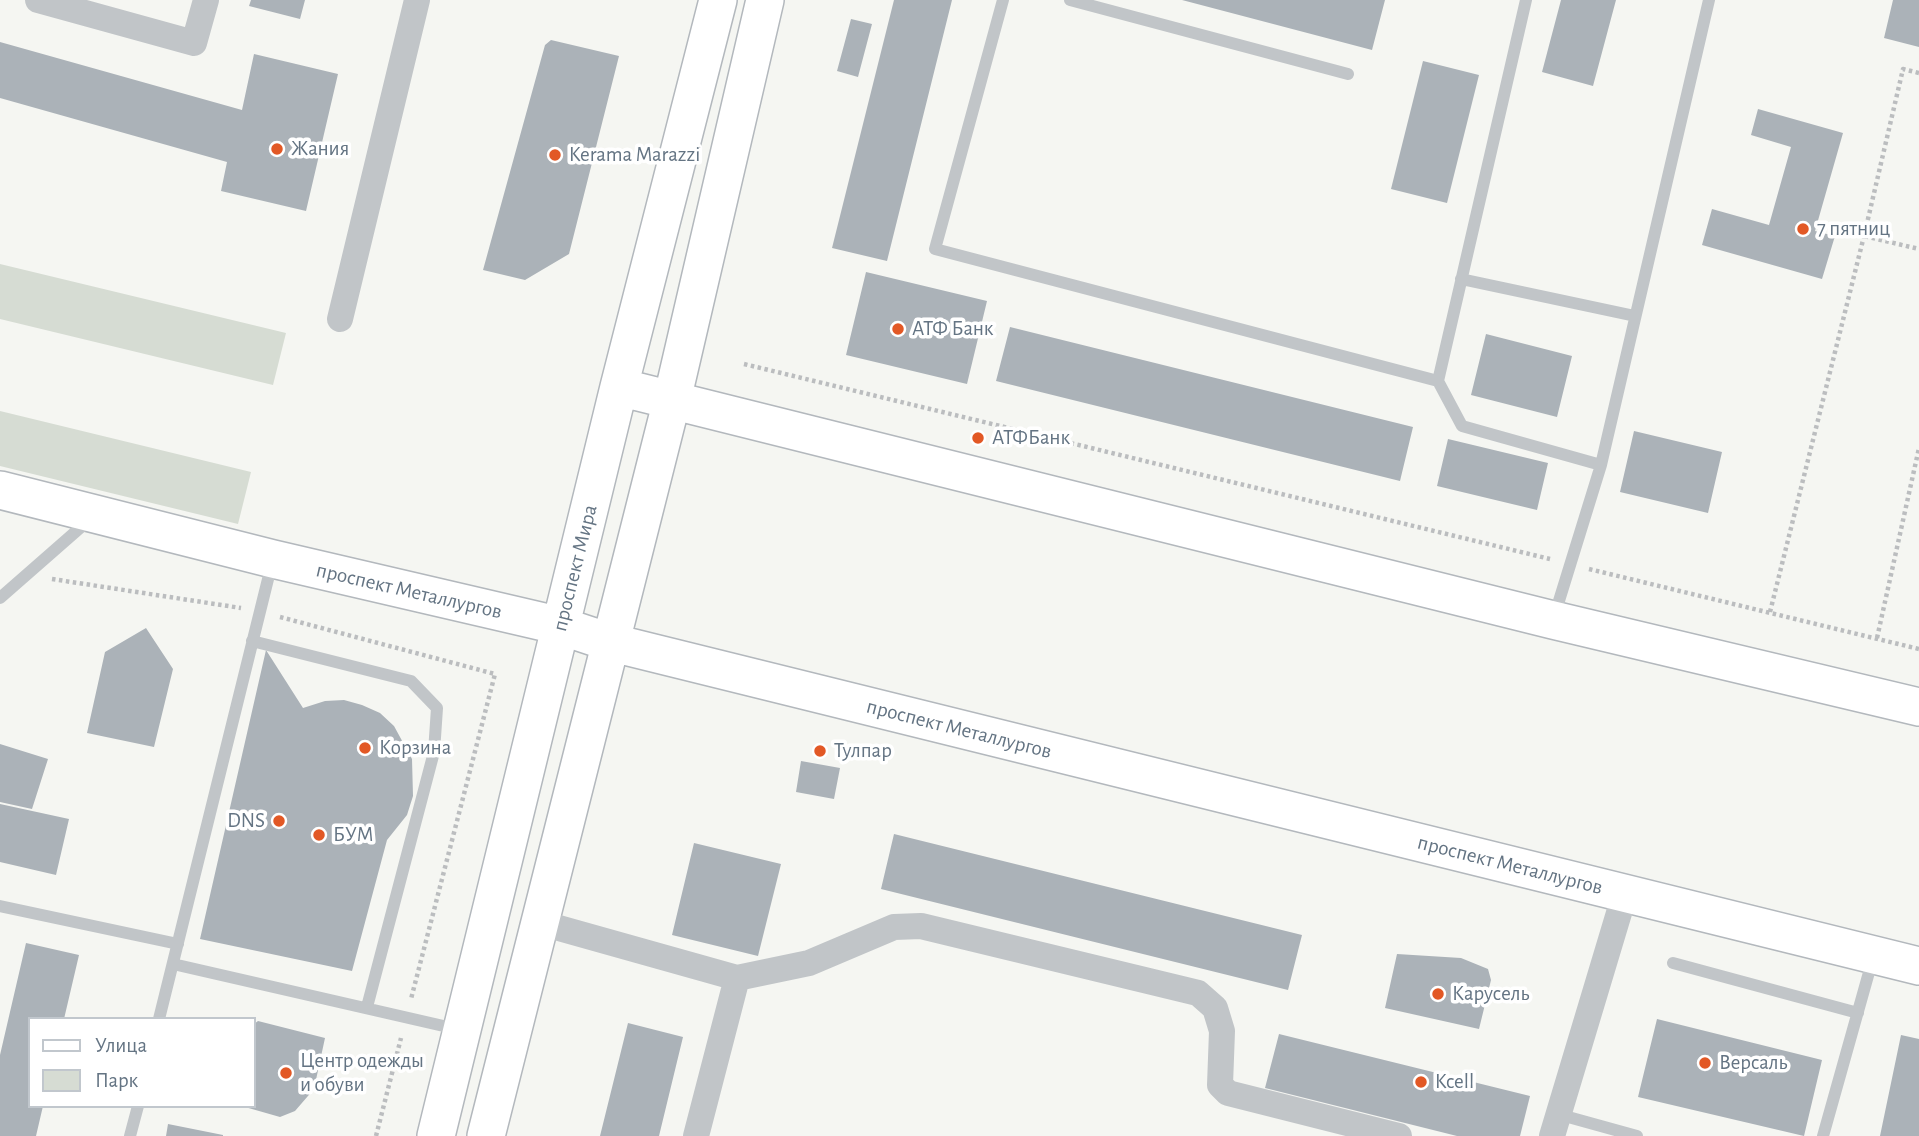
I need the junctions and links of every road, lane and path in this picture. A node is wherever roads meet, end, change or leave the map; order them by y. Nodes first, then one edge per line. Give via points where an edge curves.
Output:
1 (38, 0) edge
2 (206, 0) edge
3 (417, 0) edge
4 (718, 0) edge
5 (765, 0) edge
6 (1003, 0) edge
7 (1070, 0) edge
8 (1526, 0) edge
9 (1709, 0) edge
10 (1919, 73) edge
11 (1348, 74) dead end
12 (1864, 236) junction
13 (1919, 249) edge
14 (1461, 279) junction
15 (1635, 316) junction
16 (340, 319) dead end
17 (744, 364) dead end
18 (1438, 381) junction
19 (619, 387) junction
20 (672, 400) junction
21 (1919, 448) edge
22 (1601, 465) junction
23 (0, 491) edge
24 (95, 515) junction
25 (273, 559) junction
26 (1570, 564) junction
27 (25, 574) junction
28 (0, 598) edge
29 (259, 611) junction
30 (1770, 612) junction
31 (1553, 620) junction
32 (561, 626) junction
33 (1877, 638) junction
34 (252, 641) junction
35 (609, 642) junction
36 (1919, 649) edge
37 (1919, 707) edge
38 (1625, 893) junction
39 (1, 910) edge
40 (541, 923) junction
41 (178, 944) junction
42 (1874, 955) junction
43 (1673, 963) dead end
44 (173, 964) junction
45 (1919, 966) edge
46 (737, 978) junction
47 (367, 1007) junction
48 (1858, 1013) junction
49 (160, 1017) edge
50 (406, 1017) junction
51 (461, 1031) junction
52 (137, 1108) edge
53 (1557, 1126) edge
54 (130, 1136) edge
55 (376, 1136) edge
56 (436, 1136) edge
57 (475, 1136) edge
58 (486, 1136) edge
59 (696, 1136) edge
60 (1399, 1136) edge
61 (1637, 1136) edge
62 (1823, 1136) edge

1 - 2 street via 194,43
3 - 16 street
4 - 19 main road, проспект Мира
5 - 20 main road
6 - 18 lane via 935,249
7 - 11 lane
8 - 14 lane
9 - 15 lane
10 - 12 path via 1903,69
12 - 13 path
12 - 30 path
14 - 15 lane
14 - 18 lane
15 - 22 lane
17 - 26 path
18 - 22 lane via 1462,426
19 - 20 main road
19 - 32 main road, проспект Мира
20 - 31 main road
20 - 35 main road
21 - 33 path
22 - 26 lane
23 - 24 main road, проспект Металлургов
24 - 25 main road, проспект Металлургов
24 - 27 lane
25 - 29 lane
25 - 32 main road, проспект Металлургов
26 - 30 path
26 - 31 lane
27 - 28 lane
27 - 29 path
29 - 34 lane
29 - 50 path via 495,674
30 - 33 path
31 - 37 main road
32 - 35 main road, проспект Металлургов
32 - 51 main road, проспект Мира
33 - 36 path
34 - 41 lane
34 - 47 lane via 411,681 437,708 434,752
35 - 38 main road, проспект Металлургов
35 - 40 main road
38 - 42 main road, проспект Металлургов
38 - 53 street
39 - 41 lane
40 - 46 street
40 - 58 main road
41 - 44 lane
42 - 45 main road, проспект Металлургов
42 - 48 lane
43 - 48 lane
44 - 47 lane
44 - 49 lane
46 - 59 street
46 - 60 street via 809,963 894,926 921,926 1198,993 1214,1008 1222,1031 1220,1085 1228,1093
47 - 50 lane
48 - 62 lane
50 - 51 lane
50 - 55 path
51 - 56 main road, проспект Мира
51 - 57 main road via 475,1045 480,1073
52 - 54 lane
53 - 61 lane

